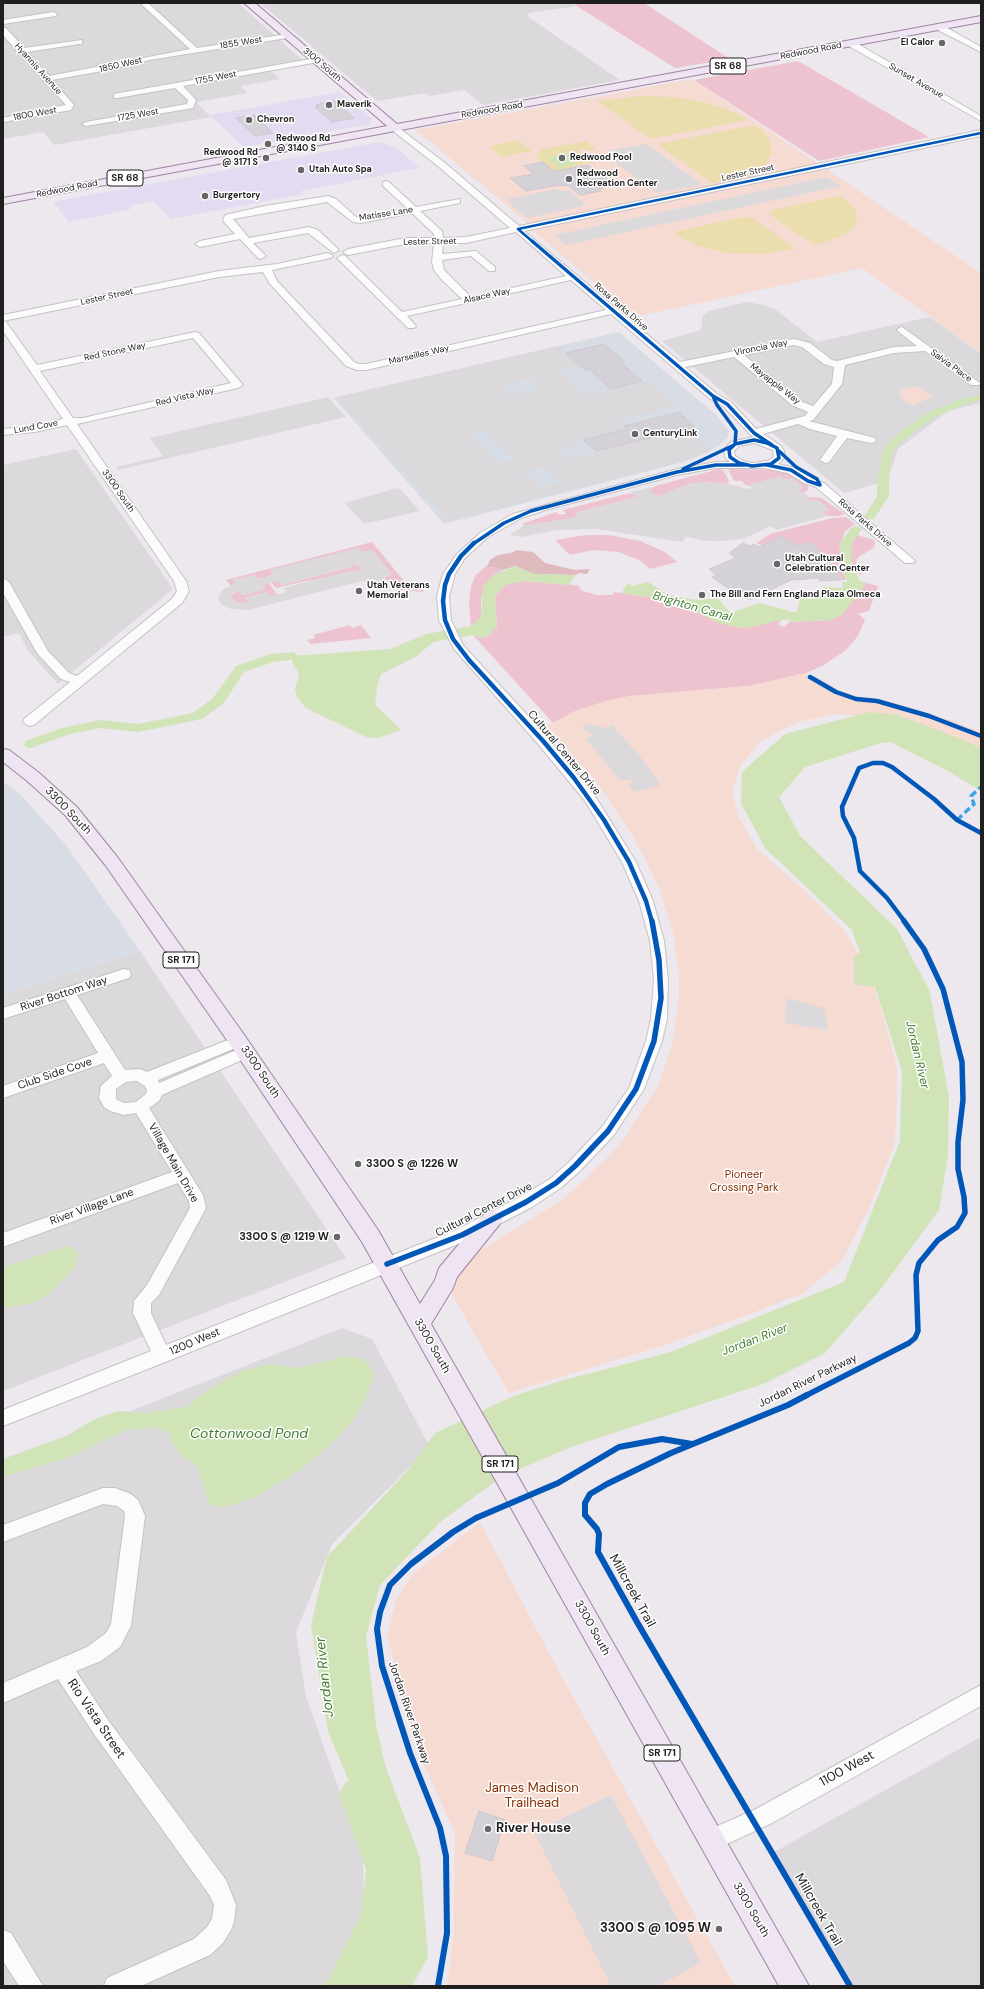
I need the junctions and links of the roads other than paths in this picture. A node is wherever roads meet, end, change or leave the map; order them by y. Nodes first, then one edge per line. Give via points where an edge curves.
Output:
1 (144, 3) edge
2 (249, 3) edge
3 (52, 14) dead end
4 (981, 19) edge
5 (3, 22) edge
6 (939, 27) junction
7 (3, 30) edge
8 (287, 36) junction
9 (79, 42) dead end
10 (850, 43) junction
11 (981, 50) edge
12 (196, 51) junction
13 (22, 52) junction
14 (316, 60) junction
15 (47, 79) junction
16 (178, 86) junction
17 (68, 108) joint
18 (135, 116) junction
19 (981, 119) edge
20 (3, 120) edge
21 (86, 124) dead end
22 (395, 128) junction
23 (981, 133) edge
24 (386, 184) dead end
25 (3, 201) edge
26 (456, 201) dead end
27 (414, 210) junction
28 (518, 229) junction
29 (244, 239) junction
30 (439, 242) junction
31 (200, 244) dead end
32 (331, 253) junction
33 (345, 255) junction
34 (261, 256) dead end
35 (438, 257) junction
36 (266, 268) junction
37 (492, 269) dead end
38 (574, 277) junction
39 (469, 300) junction
40 (614, 311) junction
41 (400, 315) junction
42 (3, 318) edge
43 (3, 324) edge
44 (411, 326) dead end
45 (902, 330) dead end
46 (927, 348) junction
47 (736, 354) junction
48 (839, 365) junction
49 (677, 366) junction
50 (34, 369) junction
51 (975, 383) dead end
52 (238, 385) joint
53 (713, 396) junction
54 (815, 411) junction
55 (70, 421) junction
56 (802, 422) junction
57 (3, 432) edge
58 (754, 433) junction
59 (844, 434) junction
60 (871, 440) dead end
61 (733, 445) junction
62 (776, 448) junction
63 (825, 460) dead end
64 (745, 464) junction
65 (765, 465) junction
66 (677, 472) junction
67 (820, 485) junction
68 (909, 561) dead end
69 (3, 582) edge
70 (79, 681) junction
71 (29, 722) dead end
72 (3, 754) edge
73 (124, 974) dead end
74 (68, 992) junction
75 (3, 1014) edge
76 (242, 1047) junction
77 (108, 1056) junction
78 (121, 1077) junction
79 (151, 1084) junction
80 (3, 1092) edge
81 (140, 1107) junction
82 (182, 1175) junction
83 (492, 1219) junction
84 (3, 1240) edge
85 (387, 1264) junction
86 (419, 1325) junction
87 (162, 1356) junction
88 (3, 1418) edge
89 (3, 1534) edge
90 (62, 1668) junction
91 (3, 1693) edge
92 (981, 1695) edge
93 (712, 1840) junction
94 (3, 1941) edge
95 (32, 1986) edge
96 (115, 1986) edge
97 (794, 1986) edge

1 - 12 street
2 - 8 main road, 3100 South
3 - 5 street
4 - 6 main road, Redwood Road / SR 68
6 - 10 main road, Redwood Road / SR 68
6 - 11 street
7 - 13 street, Hyannis Avenue
8 - 12 street, 1855 West
8 - 14 main road, 3100 South
9 - 13 street
10 - 19 street, Sunset Avenue
10 - 22 main road, Redwood Road / SR 68
12 - 15 street, 1850 West
13 - 15 street, Hyannis Avenue
14 - 16 street, 1755 West
14 - 22 main road, 3100 South
15 - 17 street, Hyannis Avenue via 69,104
16 - 18 street, 1725 West via 192,100 190,106
16 - 18 street, 1755 West via 117,96
17 - 20 street, 1800 West
18 - 21 street, 1725 West
22 - 25 main road, Redwood Road / SR 68
22 - 28 street, Rosa Parks Drive
23 - 28 street, Lester Street
24 - 27 street
26 - 27 street, Matisse Lane
27 - 29 street, Matisse Lane via 358,220 352,218 334,201 326,199 228,217 228,221
27 - 30 street via 439,233
28 - 30 street, Lester Street via 466,240
28 - 38 street, Rosa Parks Drive
29 - 31 street
29 - 32 street via 311,230
29 - 34 street
30 - 33 street, Lester Street via 406,241
30 - 35 street
32 - 33 street, Lester Street
32 - 36 street, Lester Street
33 - 41 street
35 - 37 street via 473,253
35 - 39 street via 441,273
36 - 40 street, Marseilles Way via 273,282 350,364 357,367
36 - 42 street, Lester Street via 218,274
38 - 39 street, Alsace Way
38 - 40 street, Rosa Parks Drive
39 - 41 street, Alsace Way
40 - 49 street, Rosa Parks Drive
41 - 44 street
43 - 50 street, 3300 South
45 - 46 street, Salvia Place
46 - 48 street via 889,350
46 - 51 street, Salvia Place
47 - 48 street, Vironcia Way via 798,342 806,344 828,362
47 - 49 street, Vironcia Way
47 - 54 street, Mayapple Way via 796,402
48 - 54 street via 837,384
49 - 53 street, Rosa Parks Drive
50 - 52 street, Red Stone Way via 195,335
50 - 55 street, 3300 South
52 - 55 street, Red Vista Way via 83,421
53 - 58 street, Rosa Parks Drive via 727,404
53 - 61 street, Rosa Parks Drive via 716,406 736,431
54 - 56 street
55 - 57 street, Lund Cove via 28,430
55 - 70 street, 3300 South via 180,581 183,590 178,600
56 - 58 street
56 - 59 street
58 - 62 street, Rosa Parks Drive
59 - 60 street
59 - 63 street
61 - 62 street, Cultural Center Drive via 754,440
61 - 64 street, Rosa Parks Drive via 730,457
61 - 66 street, Cultural Center Drive
62 - 65 street via 780,455 776,461
62 - 67 street, Rosa Parks Drive via 796,467 813,475
64 - 65 street, Rosa Parks Drive
64 - 66 street, Cultural Center Drive via 716,465
65 - 67 street, Rosa Parks Drive via 791,470
66 - 83 street, Cultural Center Drive via 538,509 510,520 468,548 454,564 445,585 443,611 451,634 466,656 569,772 618,841 646,901 657,941 661,980 659,1019 654,1041 636,1089 621,1115 593,1149 556,1183
67 - 68 street, Rosa Parks Drive
69 - 70 street via 43,652 65,676
70 - 71 street, 3300 South
72 - 76 main road, 3300 South / SR 171 via 54,795 89,832
73 - 74 street, River Bottom Way
74 - 75 street, River Bottom Way
74 - 77 street
76 - 79 street
76 - 85 main road, 3300 South / SR 171 via 328,1171
77 - 78 street
77 - 80 street, Club Side Cove
78 - 79 street via 130,1075
78 - 81 street via 109,1086 107,1092 110,1103 124,1109
79 - 81 street via 153,1097
81 - 82 street, Village Main Drive
82 - 84 street, River Village Lane
82 - 87 street, Village Main Drive via 197,1200 198,1208 153,1290 143,1301 142,1313
83 - 85 street, Cultural Center Drive via 462,1235
83 - 86 main road via 447,1274 445,1282
85 - 86 main road, 3300 South / SR 171
85 - 87 street, 1200 West
86 - 93 main road, 3300 South / SR 171
87 - 88 street, 1200 West
89 - 90 street, Rio Vista Street via 103,1496 115,1496 131,1506 135,1516 121,1626 113,1640 104,1647
90 - 91 street
90 - 96 street, Rio Vista Street via 101,1728 218,1888 225,1905 223,1922 215,1935 202,1946
92 - 93 street, 1100 West via 764,1816
93 - 97 main road, 3300 South / SR 171
94 - 95 street

